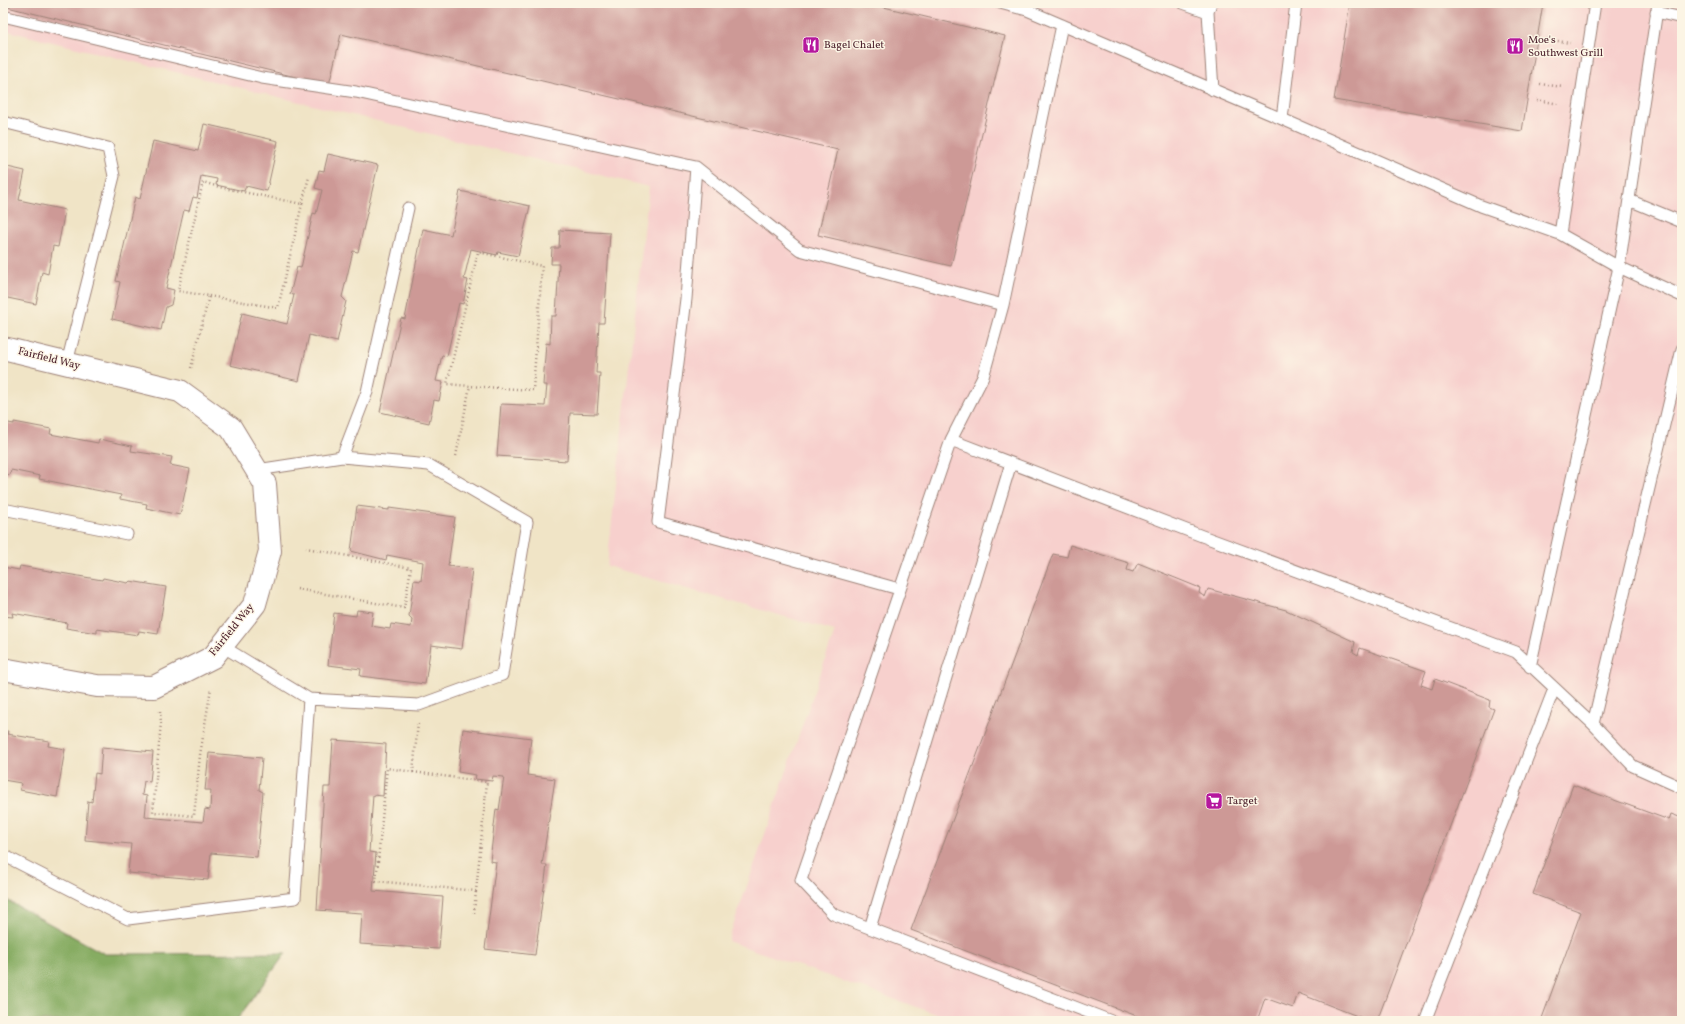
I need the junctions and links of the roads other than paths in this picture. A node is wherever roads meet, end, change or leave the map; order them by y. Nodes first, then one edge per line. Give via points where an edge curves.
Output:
1 (1000, 3) edge
2 (1183, 3) edge
3 (1296, 3) edge
4 (1595, 3) edge
5 (1027, 6) edge
6 (1209, 7) edge
7 (1657, 8) edge
8 (3, 16) edge
9 (1682, 18) edge
10 (1062, 25) junction
11 (1214, 90) junction
12 (1282, 119) junction
13 (3, 122) edge
14 (696, 167) junction
15 (1629, 200) junction
16 (408, 208) dead end
17 (1682, 222) edge
18 (1560, 234) junction
19 (1619, 267) junction
20 (1682, 296) edge
21 (1003, 305) junction
22 (3, 348) edge
23 (1682, 349) edge
24 (67, 363) junction
25 (951, 440) junction
26 (342, 457) junction
27 (1011, 463) junction
28 (257, 470) junction
29 (3, 510) edge
30 (127, 534) dead end
31 (899, 589) junction
32 (222, 646) junction
33 (1530, 666) junction
34 (3, 669) edge
35 (1554, 689) junction
36 (309, 699) junction
37 (1593, 724) junction
38 (1682, 788) edge
39 (3, 855) edge
40 (870, 928) junction
41 (1111, 1021) edge
42 (1425, 1021) edge

1 - 5 lane
2 - 6 lane
3 - 12 lane
4 - 18 lane
5 - 10 lane
6 - 11 lane
7 - 9 lane
7 - 15 lane
8 - 14 lane via 262,78 356,92
10 - 11 lane
10 - 21 lane
11 - 12 lane
12 - 18 lane via 1481,206
13 - 24 lane via 108,148 114,176
14 - 21 lane via 800,250
14 - 31 lane via 686,299 658,522
15 - 17 lane
15 - 19 lane
16 - 26 lane via 367,392
18 - 19 lane
19 - 20 lane
19 - 33 lane
21 - 25 lane via 983,376
22 - 24 street, Fairfield Way
23 - 37 lane
24 - 28 street, Fairfield Way via 180,391 231,428
25 - 27 lane
25 - 31 lane
26 - 28 lane
26 - 36 lane via 429,465 527,522 502,676 419,705
27 - 33 lane via 1516,652
27 - 40 lane
28 - 32 street, Fairfield Way via 265,484 270,551 255,604
29 - 30 lane
31 - 40 lane via 801,880 833,914
32 - 34 street, Fairfield Way via 213,657 154,687 97,686
32 - 36 lane
33 - 35 lane
35 - 37 lane
35 - 42 lane
36 - 39 lane via 295,898 128,919 90,902
37 - 38 lane via 1633,766
40 - 41 lane

